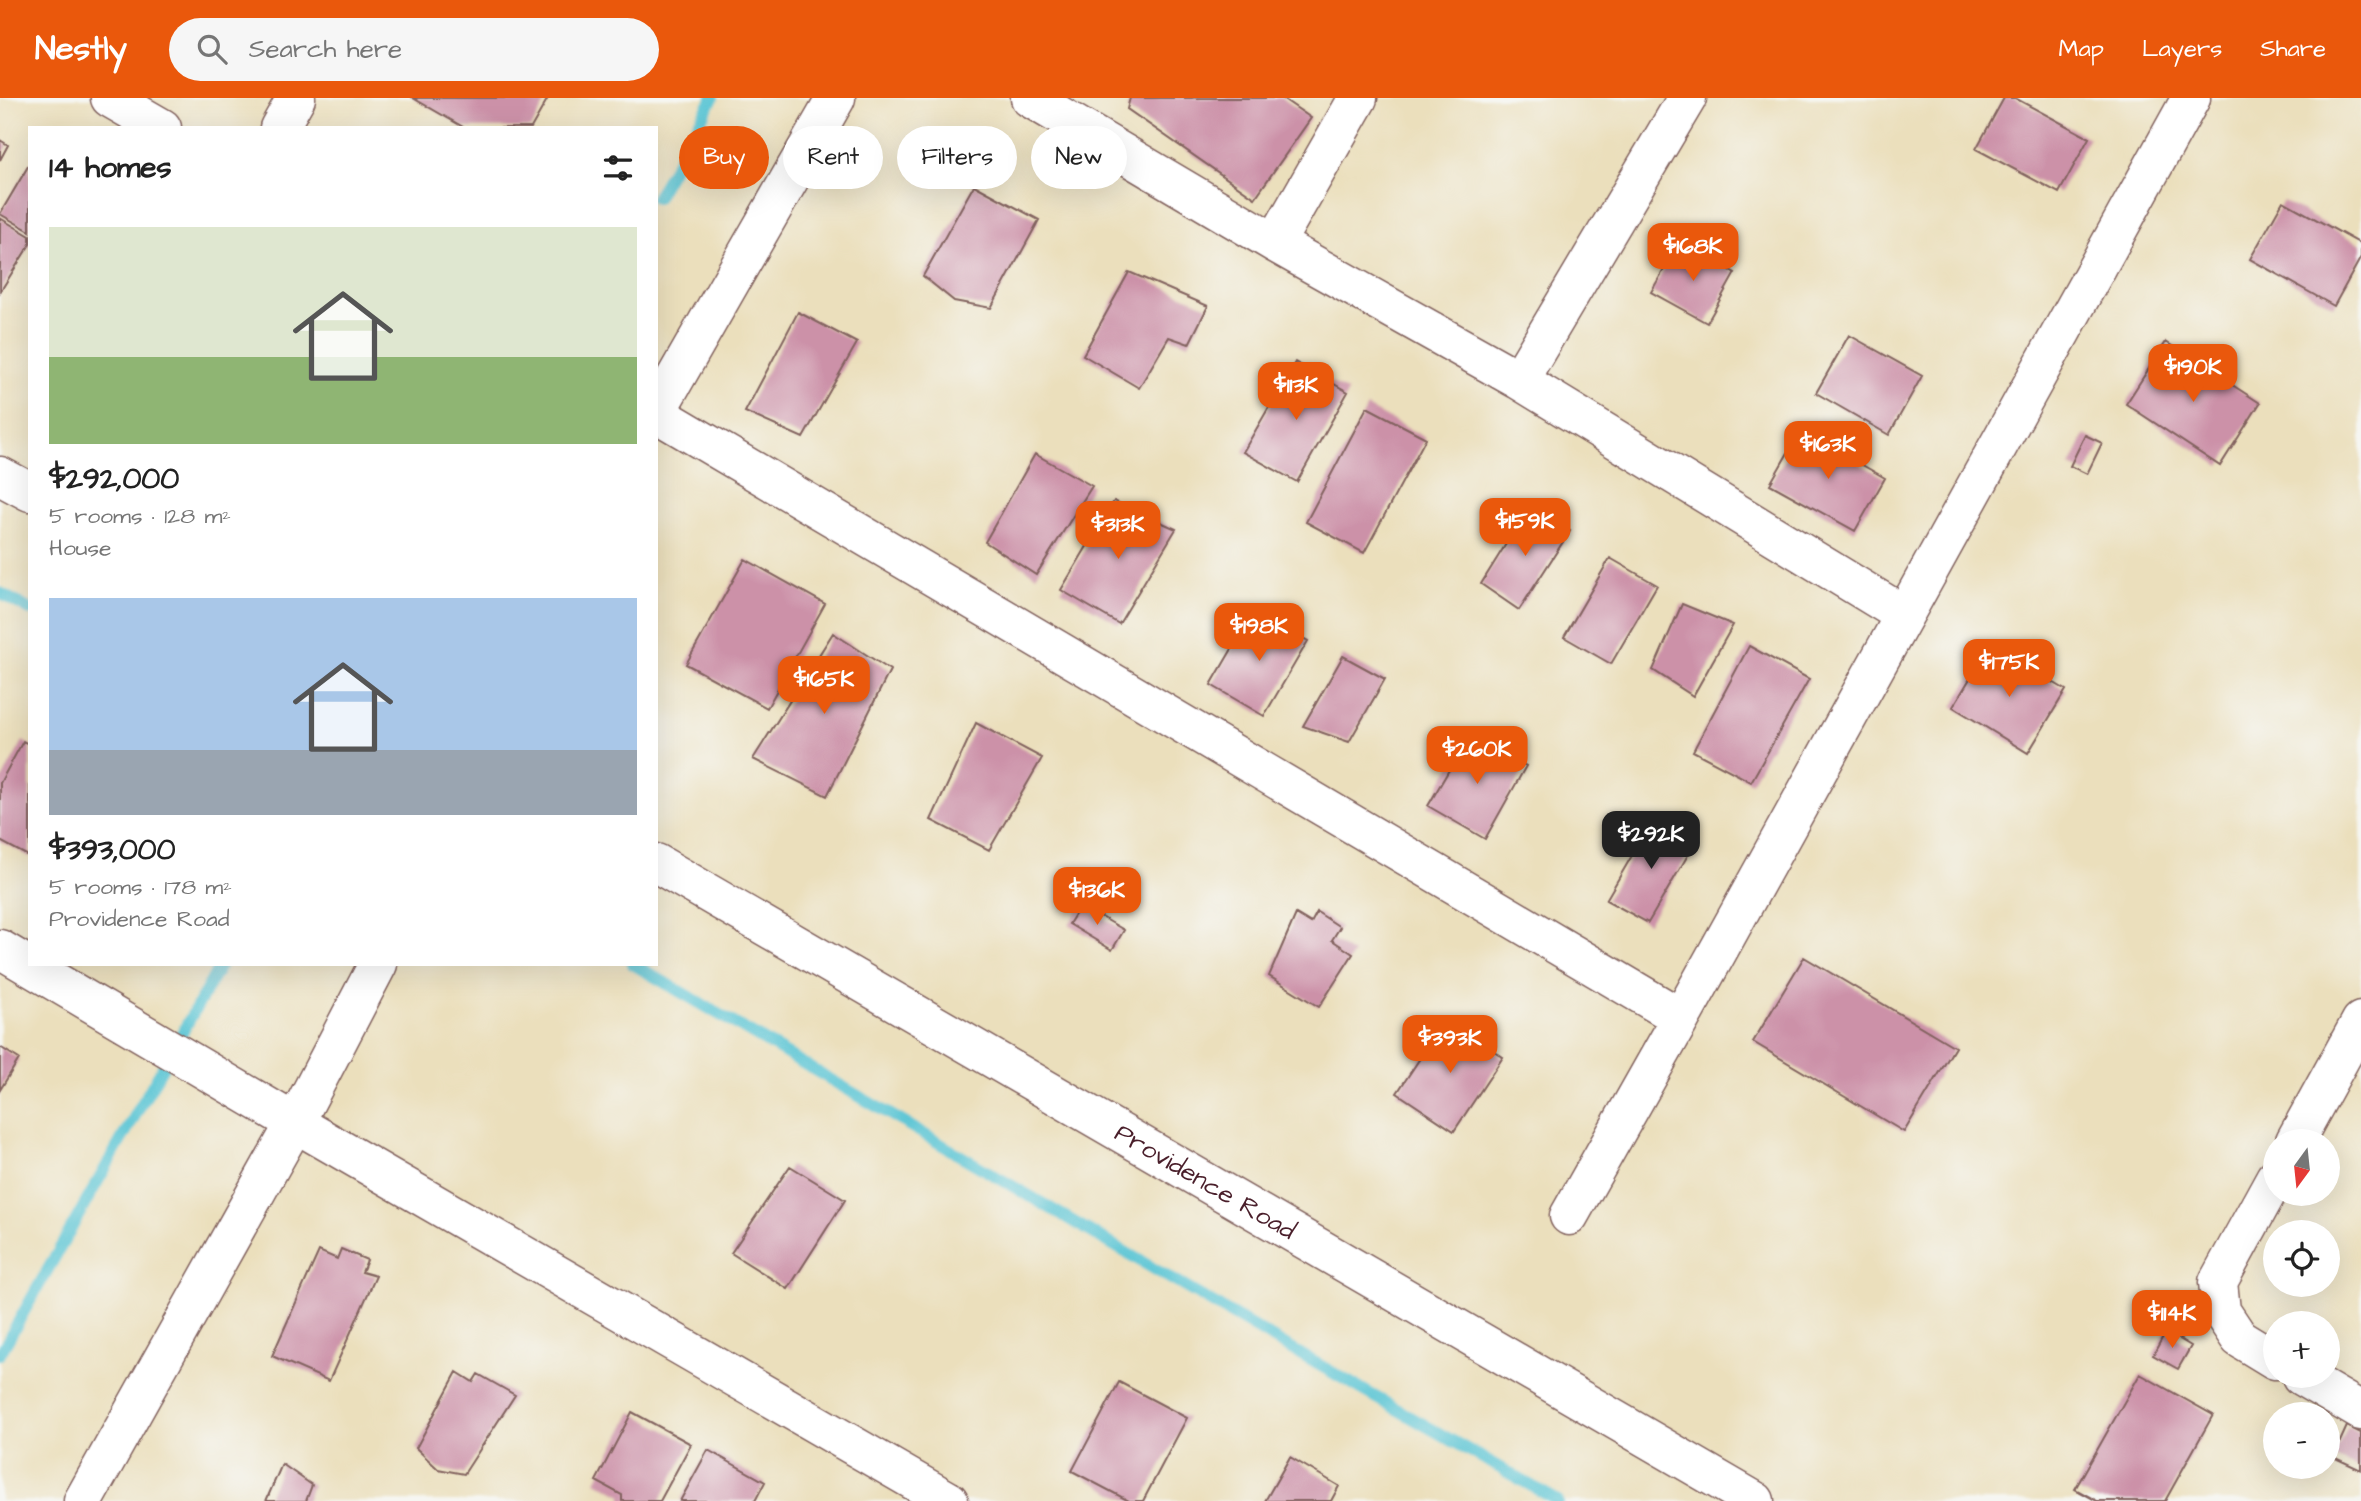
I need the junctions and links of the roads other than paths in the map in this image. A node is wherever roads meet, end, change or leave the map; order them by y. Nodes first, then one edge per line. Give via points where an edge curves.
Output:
1 (110, 98) edge
2 (296, 98) edge
3 (836, 98) edge
4 (1030, 98) edge
5 (1358, 98) edge
6 (1686, 98) edge
7 (2191, 98) edge
8 (159, 126) edge
9 (280, 126) edge
10 (1275, 243) junction
11 (1519, 380) junction
12 (658, 409) edge
13 (658, 413) edge
14 (0, 476) edge
15 (28, 491) edge
16 (1904, 615) junction
17 (658, 864) edge
18 (0, 949) edge
19 (28, 966) edge
20 (29, 966) edge
21 (377, 966) edge
22 (1681, 1018) junction
23 (2361, 1021) edge
24 (295, 1123) junction
25 (2302, 1129) edge
26 (2263, 1200) edge
27 (1569, 1216) dead end
28 (2263, 1353) edge
29 (2322, 1388) edge
30 (2361, 1411) edge
31 (83, 1501) edge
32 (949, 1501) edge
33 (1755, 1501) edge

1 - 8 street
2 - 9 street
3 - 12 street
4 - 10 street
5 - 10 street
6 - 11 street
7 - 16 street
10 - 11 street
11 - 16 street
13 - 22 street
14 - 15 street
16 - 22 street
17 - 33 street, Providence Road
18 - 19 street
20 - 24 street
21 - 24 street
22 - 27 street
23 - 25 street
24 - 31 street
24 - 32 street
26 - 28 street via 2218,1282 2221,1311 2239,1338
29 - 30 street

